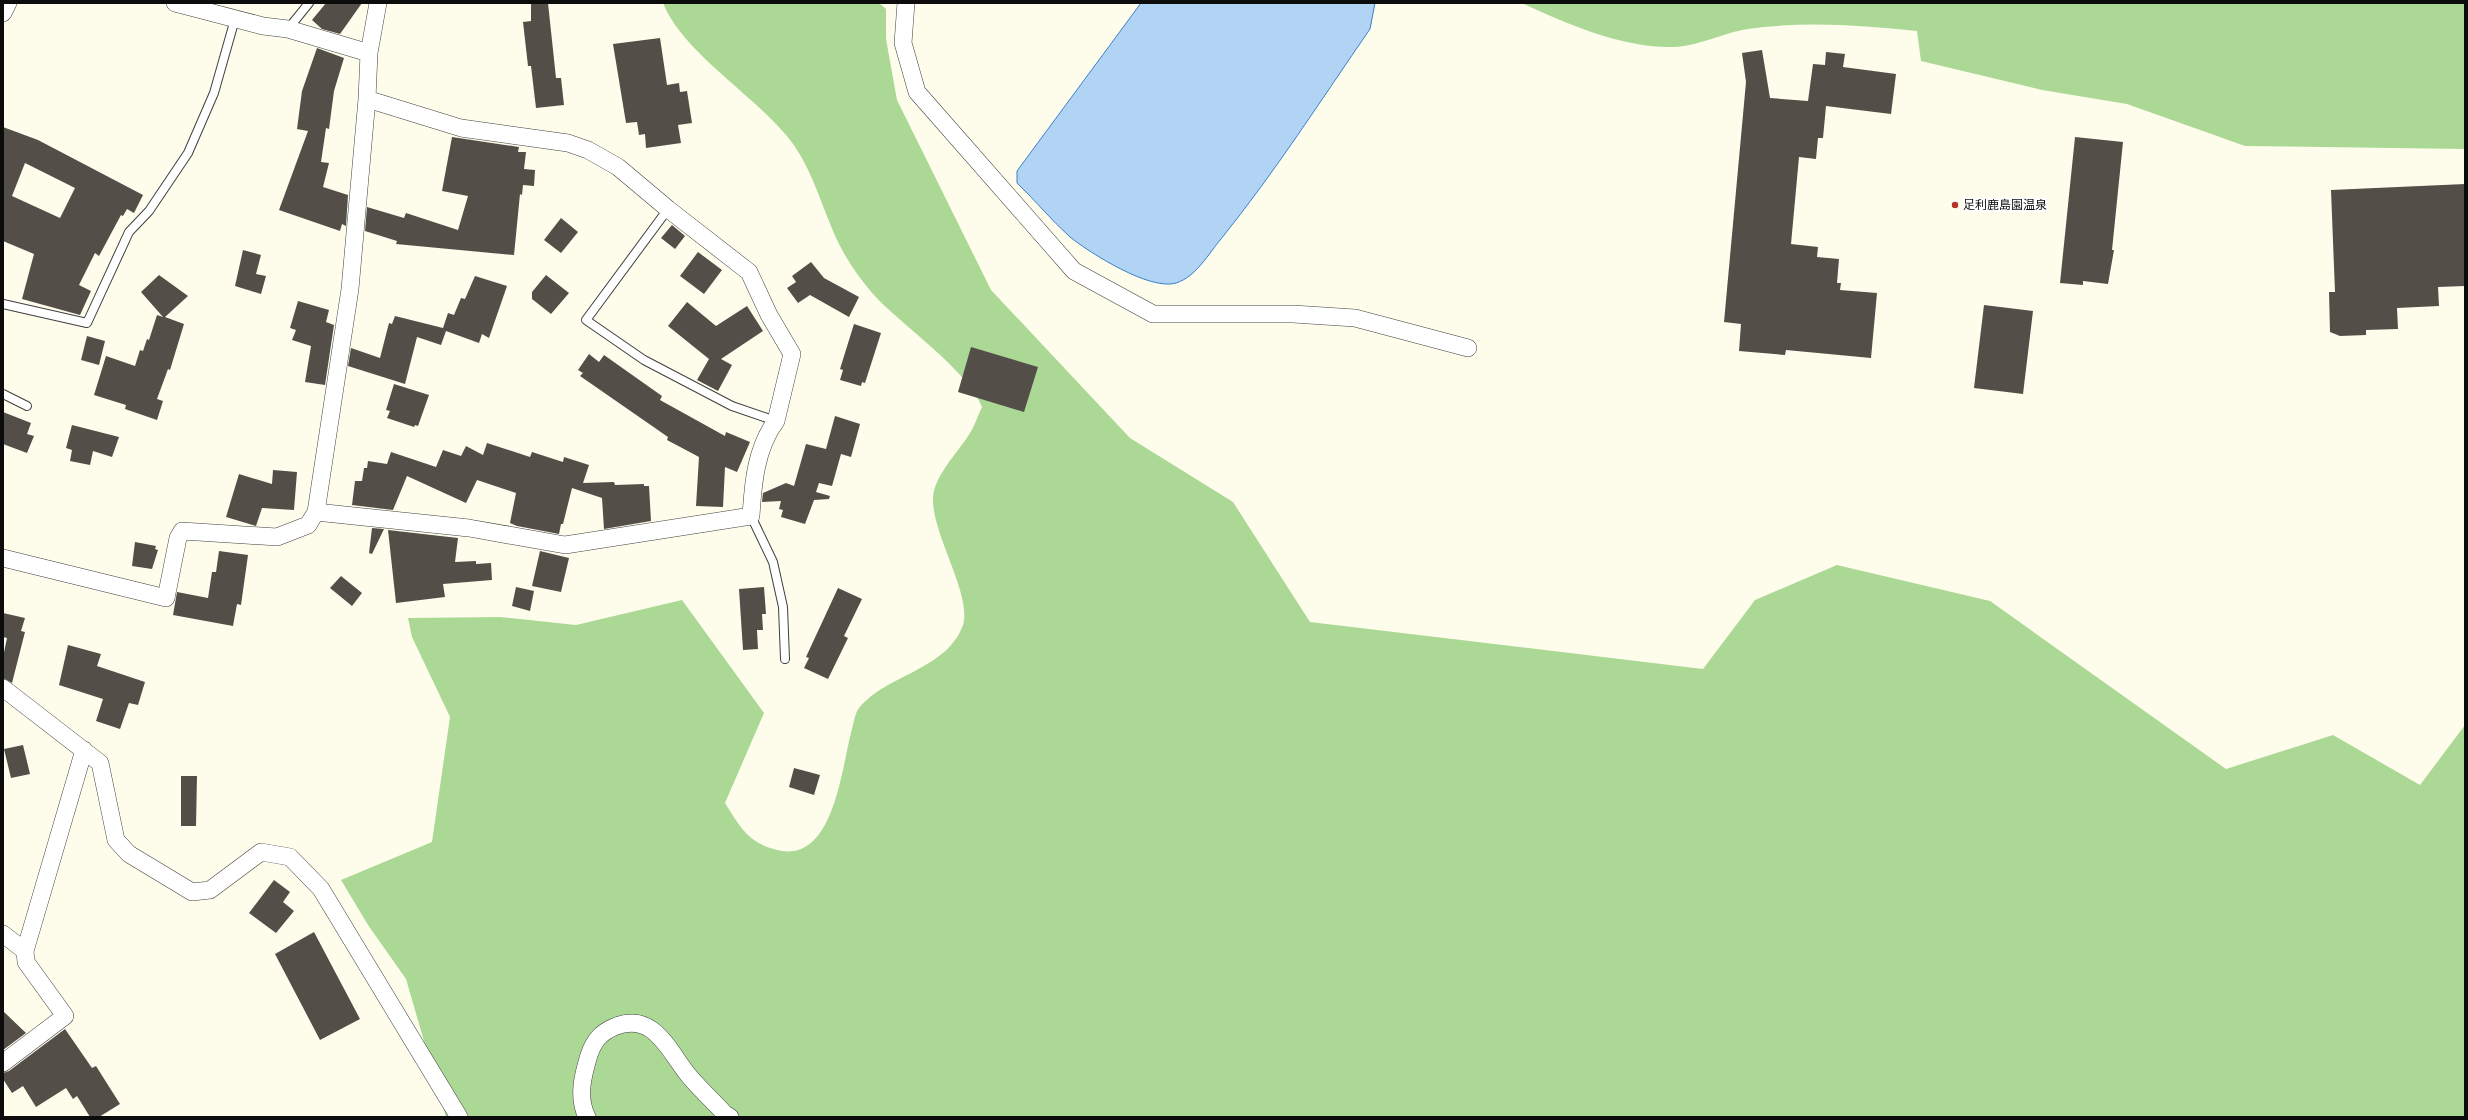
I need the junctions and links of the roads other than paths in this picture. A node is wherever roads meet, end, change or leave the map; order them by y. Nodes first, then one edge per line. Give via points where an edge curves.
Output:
1 (8, 3) edge
2 (175, 3) edge
3 (309, 3) edge
4 (378, 3) edge
5 (906, 3) edge
6 (3, 13) edge
7 (235, 19) junction
8 (288, 29) junction
9 (369, 53) junction
10 (367, 99) junction
11 (668, 209) junction
12 (3, 304) edge
13 (1468, 348) dead end
14 (3, 394) edge
15 (27, 406) dead end
16 (776, 421) junction
17 (316, 512) junction
18 (751, 516) junction
19 (3, 558) edge
20 (784, 659) dead end
21 (3, 688) edge
22 (84, 750) junction
23 (3, 934) edge
24 (25, 951) junction
25 (3, 1062) edge
26 (459, 1117) edge
27 (587, 1117) edge
28 (730, 1117) edge

1 - 6 street
2 - 7 street
3 - 8 lane
4 - 9 street
5 - 13 street via 903,43 917,92 1074,271 1153,314 1293,314 1355,318
7 - 8 street
7 - 12 lane via 214,93 188,153 149,211 129,232 87,323
8 - 9 street
9 - 10 street
10 - 11 street via 461,128 568,143 588,150 618,167
10 - 17 street via 350,289
11 - 16 street via 749,272 769,315 792,354
11 - 16 lane via 586,320 644,360 732,406
14 - 15 lane
16 - 18 street via 770,428 757,460
17 - 18 street via 470,528 565,545
17 - 19 street via 308,525 278,537 182,531 178,538 166,598
18 - 20 lane via 773,562 783,607
21 - 22 street
22 - 24 street
22 - 26 street via 100,763 116,840 129,854 192,892 210,890 261,852 290,857 321,889
23 - 24 street
24 - 25 street via 26,962 65,1016
27 - 28 street via 582,1108 582,1081 592,1045 598,1036 608,1029 632,1023 645,1025 665,1041 689,1075

